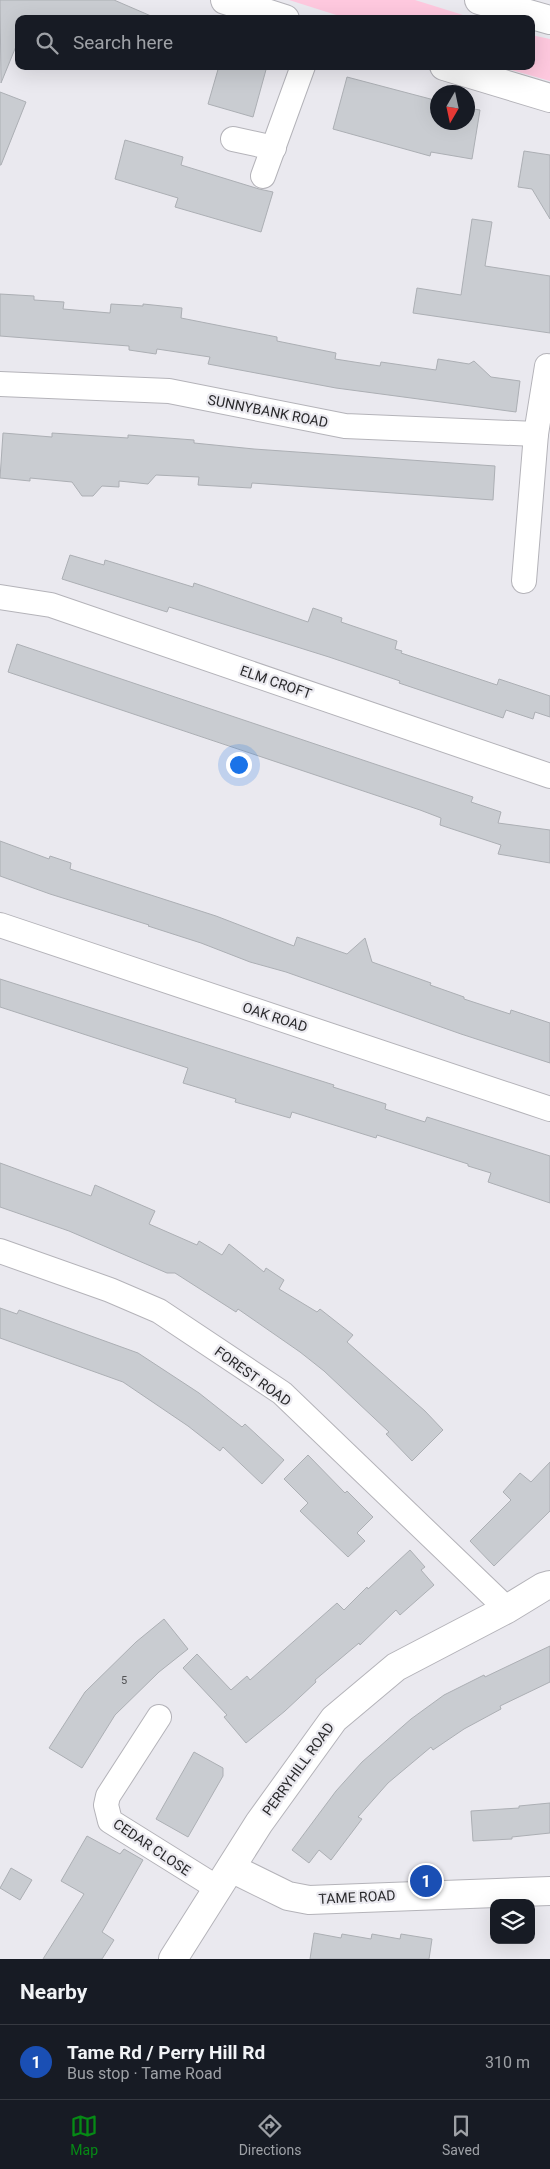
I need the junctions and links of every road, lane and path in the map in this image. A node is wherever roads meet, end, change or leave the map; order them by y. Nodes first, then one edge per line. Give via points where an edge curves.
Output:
1 (225, 0) edge
2 (479, 0) edge
3 (272, 15) edge
4 (532, 15) edge
5 (535, 16) edge
6 (550, 20) edge
7 (302, 70) edge
8 (457, 70) edge
9 (550, 98) edge
10 (233, 139) dead end
11 (274, 148) junction
12 (263, 176) dead end
13 (548, 366) dead end
14 (0, 384) edge
15 (536, 434) junction
16 (524, 581) dead end
17 (0, 597) edge
18 (550, 776) edge
19 (0, 926) edge
20 (550, 1109) edge
21 (0, 1251) edge
22 (550, 1585) edge
23 (507, 1609) junction
24 (159, 1717) dead end
25 (225, 1878) junction
26 (550, 1891) edge
27 (173, 1959) edge

1 - 3 main road
2 - 4 main road
5 - 6 main road
7 - 11 street
8 - 9 main road
10 - 11 street
11 - 12 street
13 - 15 street
14 - 15 street, SUNNYBANK ROAD via 169,391 345,426
15 - 16 street
17 - 18 street, ELM CROFT via 51,605
19 - 20 street, OAK ROAD
21 - 23 street, FOREST ROAD via 159,1311 282,1393
22 - 23 main road, PERRYHILL ROAD
23 - 25 main road, PERRYHILL ROAD via 396,1667 334,1719 292,1775
24 - 25 street, CEDAR CLOSE via 108,1796 106,1805 110,1820
25 - 26 main road, TAME ROAD via 309,1900
25 - 27 main road, PERRYHILL ROAD

